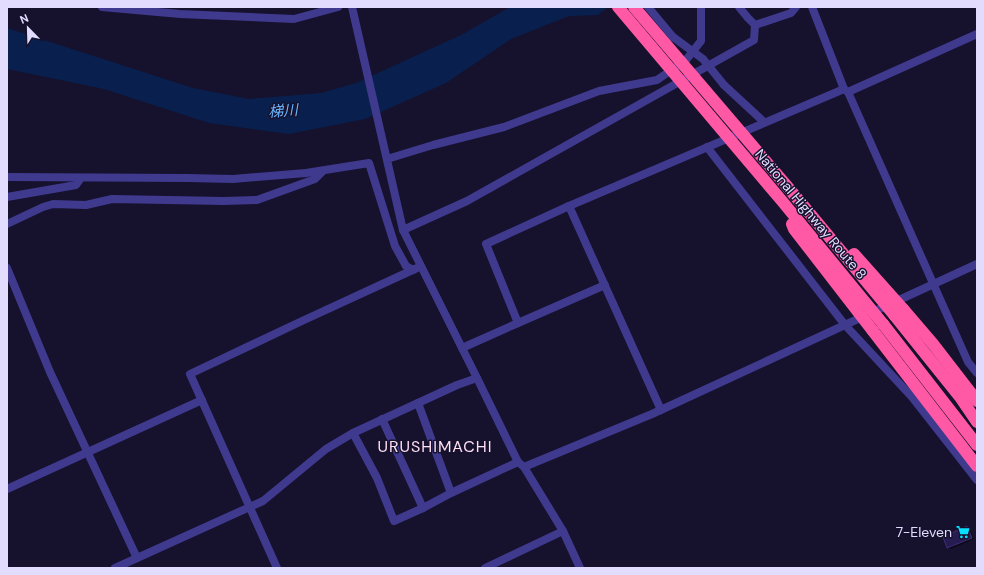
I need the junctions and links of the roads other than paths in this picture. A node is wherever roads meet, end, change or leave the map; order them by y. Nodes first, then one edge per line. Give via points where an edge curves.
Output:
1 (102, 7) edge
2 (338, 7) edge
3 (618, 7) edge
4 (634, 7) edge
5 (648, 7) edge
6 (701, 7) edge
7 (739, 7) edge
8 (796, 7) edge
9 (812, 7) edge
10 (352, 8) edge
11 (755, 25) junction
12 (977, 34) edge
13 (846, 90) junction
14 (764, 122) junction
15 (707, 147) junction
16 (386, 155) junction
17 (323, 171) junction
18 (7, 177) edge
19 (81, 178) junction
20 (7, 197) edge
21 (782, 202) junction
22 (569, 206) junction
23 (7, 224) edge
24 (402, 230) junction
25 (977, 264) edge
26 (422, 266) junction
27 (7, 268) edge
28 (413, 270) junction
29 (605, 284) junction
30 (933, 284) junction
31 (899, 312) junction
32 (518, 323) junction
33 (845, 325) junction
34 (462, 348) junction
35 (977, 373) edge
36 (477, 378) junction
37 (202, 400) junction
38 (977, 401) edge
39 (418, 403) junction
40 (660, 410) junction
41 (382, 419) junction
42 (977, 422) edge
43 (353, 433) junction
44 (977, 445) edge
45 (89, 452) junction
46 (521, 465) junction
47 (977, 466) edge
48 (977, 480) edge
49 (7, 489) edge
50 (451, 493) junction
51 (250, 508) junction
52 (423, 508) junction
53 (563, 531) junction
54 (137, 558) junction
55 (115, 568) edge
56 (277, 568) edge
57 (485, 568) edge
58 (580, 568) edge

1 - 2 street via 294,20
3 - 21 highway, National Highway Route 8, bridge
4 - 31 highway, National Highway Route 8, bridge via 791,191
5 - 14 street, bridge via 673,37 703,59 724,85
6 - 16 street via 701,41 686,60 657,80 599,91 504,127
7 - 11 street
8 - 11 street via 790,13
9 - 13 street
10 - 16 street
11 - 24 street via 754,40 467,201
12 - 13 street
13 - 14 street
13 - 30 street
14 - 15 street
15 - 22 street
15 - 33 street
16 - 24 street
17 - 19 street via 279,177 233,179
17 - 23 street via 315,179 256,200 112,199 86,205 53,204
17 - 28 street via 369,162 395,246 406,266
18 - 19 street
19 - 20 street via 76,185
21 - 44 highway, National Highway Route 8, bridge via 883,324
21 - 47 highway, bridge via 794,229
22 - 29 street
22 - 32 street via 486,244
24 - 26 street
25 - 30 street
26 - 28 street
26 - 34 street
27 - 45 street via 50,372
28 - 37 street via 190,374
29 - 32 street
29 - 40 street
30 - 33 street
30 - 35 street via 968,362
31 - 38 highway via 933,344
31 - 42 highway, National Highway Route 8
32 - 34 street
33 - 40 street
33 - 48 street via 912,397
34 - 36 street
36 - 39 street
36 - 46 street
37 - 45 street
37 - 51 street
39 - 41 street
39 - 50 street
40 - 46 street
41 - 43 street
41 - 52 street
43 - 51 street via 326,449 263,501
43 - 52 street via 377,478 394,521
45 - 49 street
45 - 54 street
46 - 50 street
46 - 53 street
50 - 52 street
51 - 54 street
51 - 56 street
53 - 57 street
53 - 58 street
54 - 55 street

